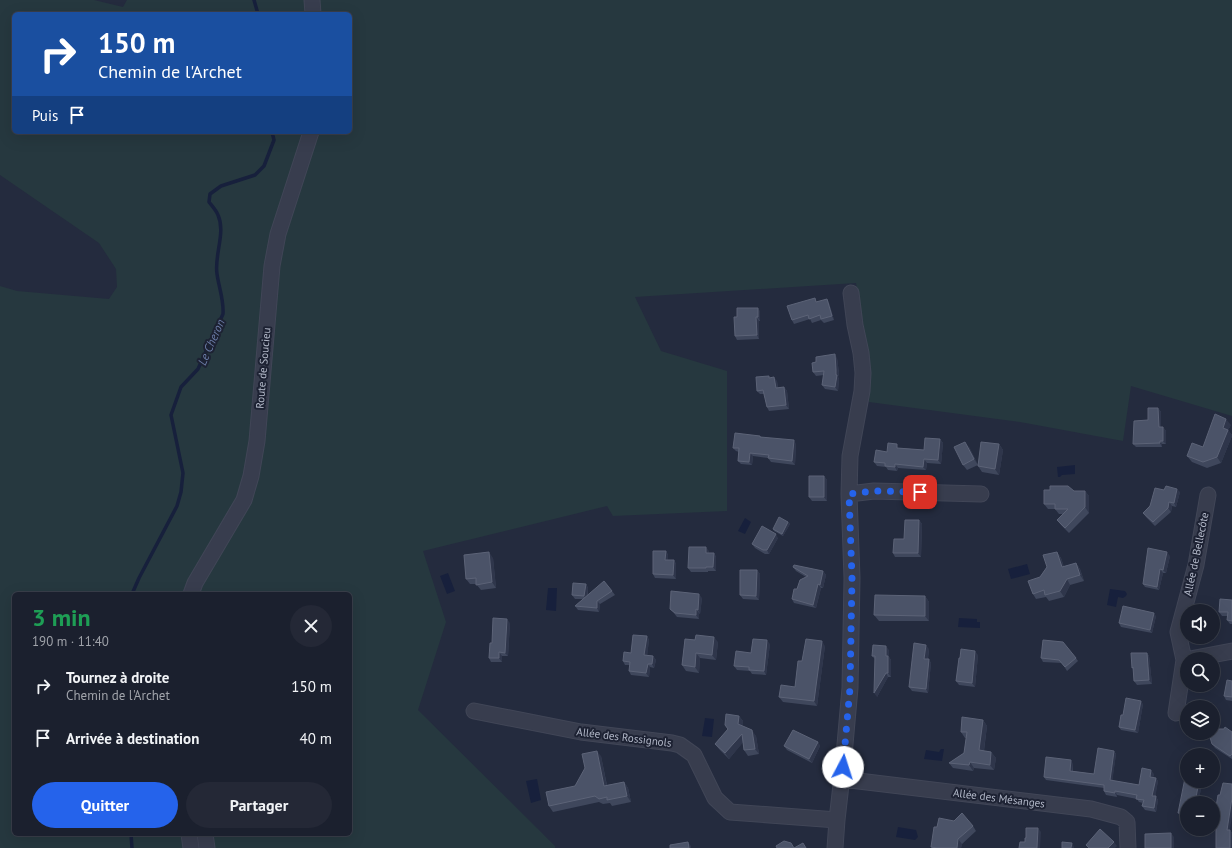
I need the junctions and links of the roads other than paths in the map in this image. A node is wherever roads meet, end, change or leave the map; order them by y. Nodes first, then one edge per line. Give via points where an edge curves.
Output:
1 (312, 0) edge
2 (313, 12) edge
3 (310, 134) edge
4 (850, 293) dead end
5 (849, 494) junction
6 (981, 494) dead end
7 (1208, 495) dead end
8 (192, 592) edge
9 (1232, 651) edge
10 (1185, 652) edge
11 (1220, 653) edge
12 (1180, 692) edge
13 (474, 711) dead end
14 (1176, 713) dead end
15 (842, 779) junction
16 (836, 820) junction
17 (189, 836) edge
18 (205, 836) edge
19 (191, 848) edge
20 (207, 848) edge
21 (835, 848) edge
22 (1128, 848) edge

1 - 2 street
3 - 8 street, Route de Soucieu via 278,234 272,266 257,441 251,476 244,500
4 - 5 street via 863,374 850,456
5 - 6 street via 874,491
5 - 15 street via 852,578 850,688
7 - 10 street, Allée de Bellecôte via 1196,565 1178,632
9 - 11 street
12 - 14 street, Allée de Bellecôte
13 - 16 street, Allée des Rossignols via 581,732 680,745 694,755 715,798 730,812
15 - 16 street
15 - 22 street, Allée des Mésanges via 1099,811 1121,817 1127,822
16 - 21 street
17 - 19 street
18 - 20 street

